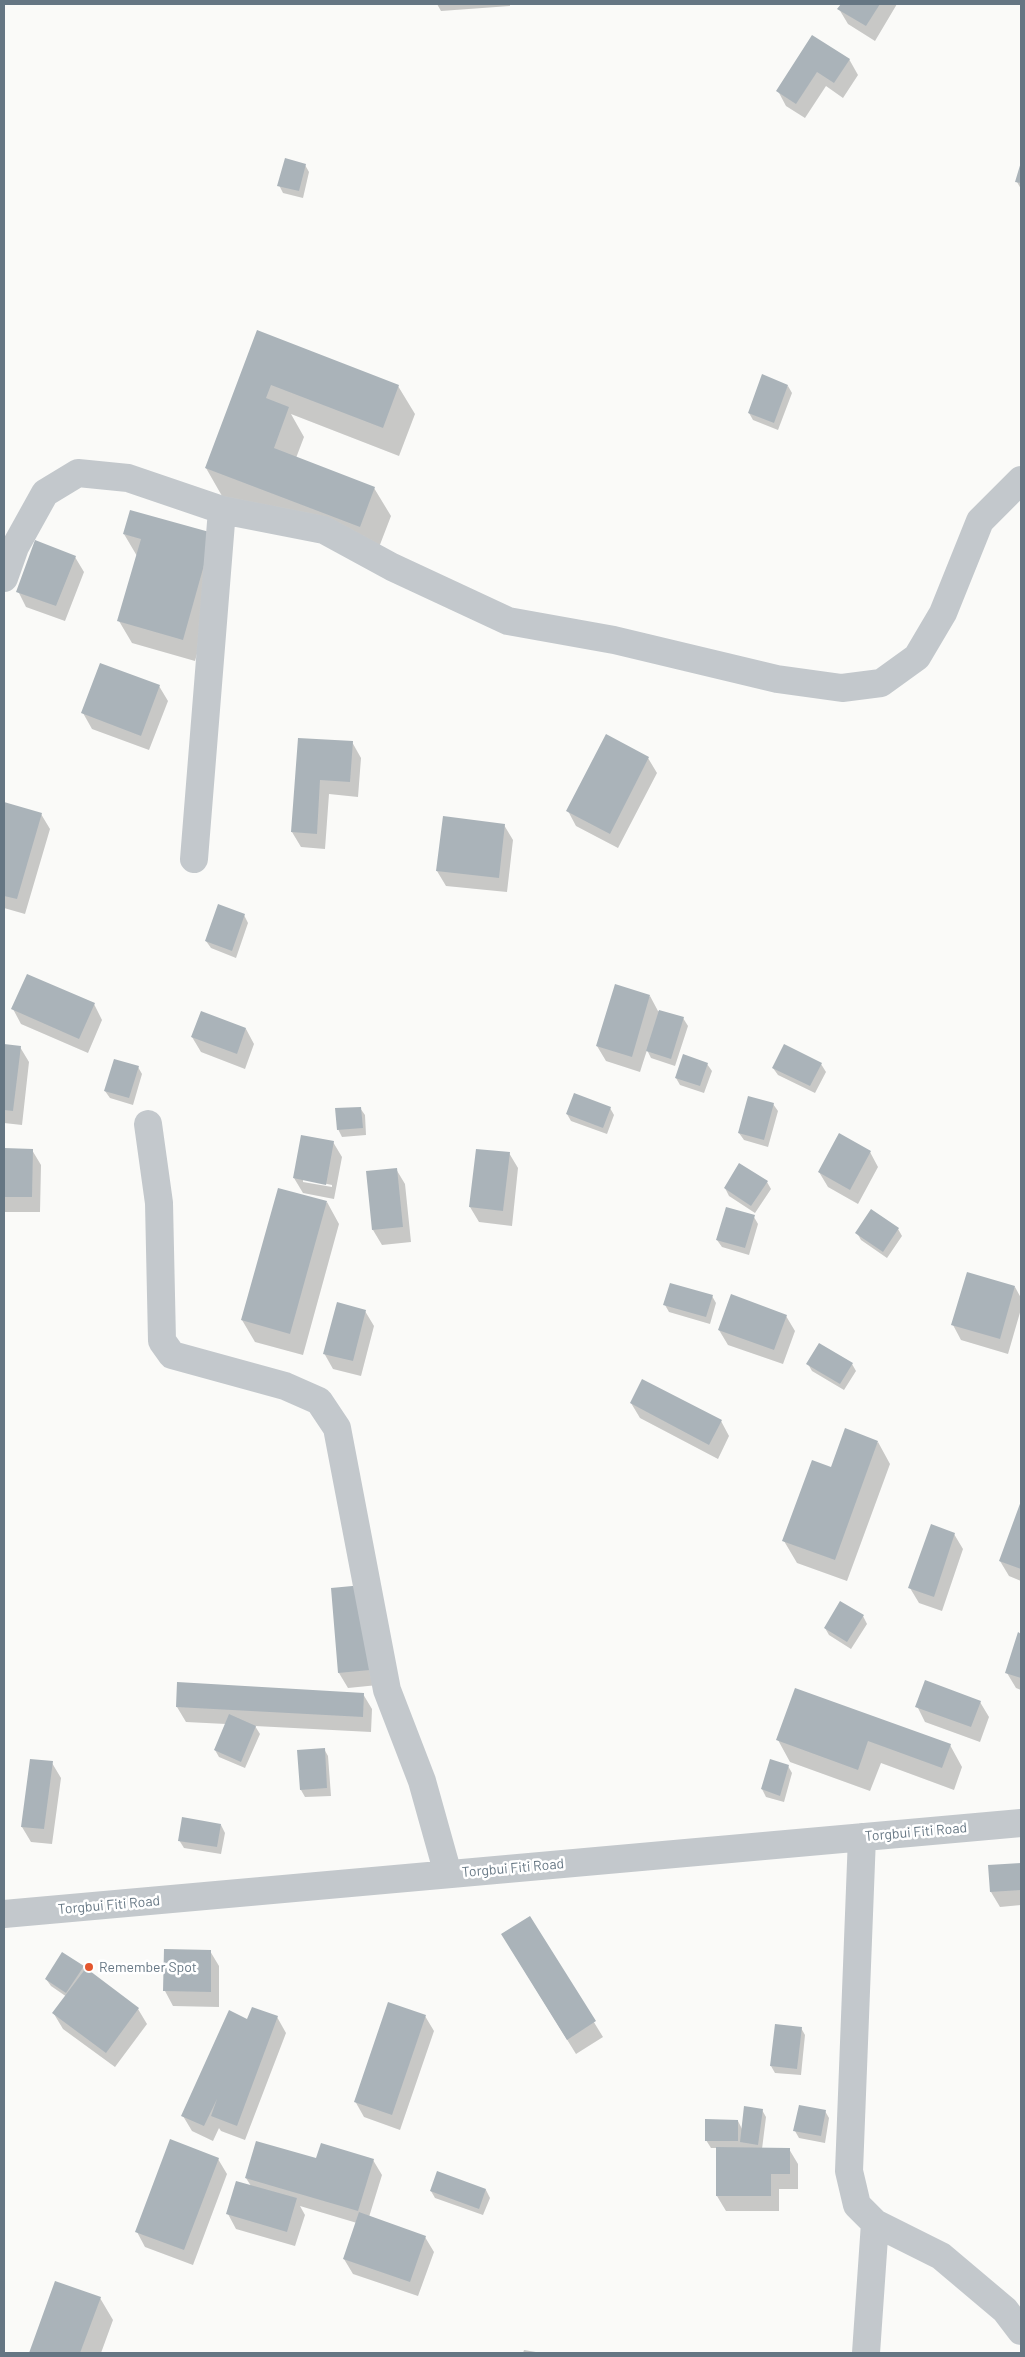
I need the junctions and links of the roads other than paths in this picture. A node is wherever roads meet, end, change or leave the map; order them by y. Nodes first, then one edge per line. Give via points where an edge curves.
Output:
1 (1021, 480) edge
2 (222, 510) junction
3 (4, 578) edge
4 (194, 860) dead end
5 (148, 1124) dead end
6 (1021, 1823) edge
7 (862, 1837) junction
8 (448, 1874) junction
9 (4, 1914) edge
10 (875, 2224) junction
11 (1021, 2331) edge
12 (866, 2353) edge

1 - 2 street via 980,521 943,613 917,657 881,683 842,688 777,679 614,640 508,621 392,567 324,530
2 - 3 street via 128,478 78,473 45,494 15,547
2 - 4 street
5 - 8 street via 159,1203 162,1341 172,1355 284,1386 319,1401 337,1428 388,1690 422,1780
6 - 7 street, Torgbui Fiti Road
7 - 8 street, Torgbui Fiti Road
7 - 10 street via 848,2171 857,2205
8 - 9 street, Torgbui Fiti Road
10 - 11 street via 941,2256 1005,2310
10 - 12 street

